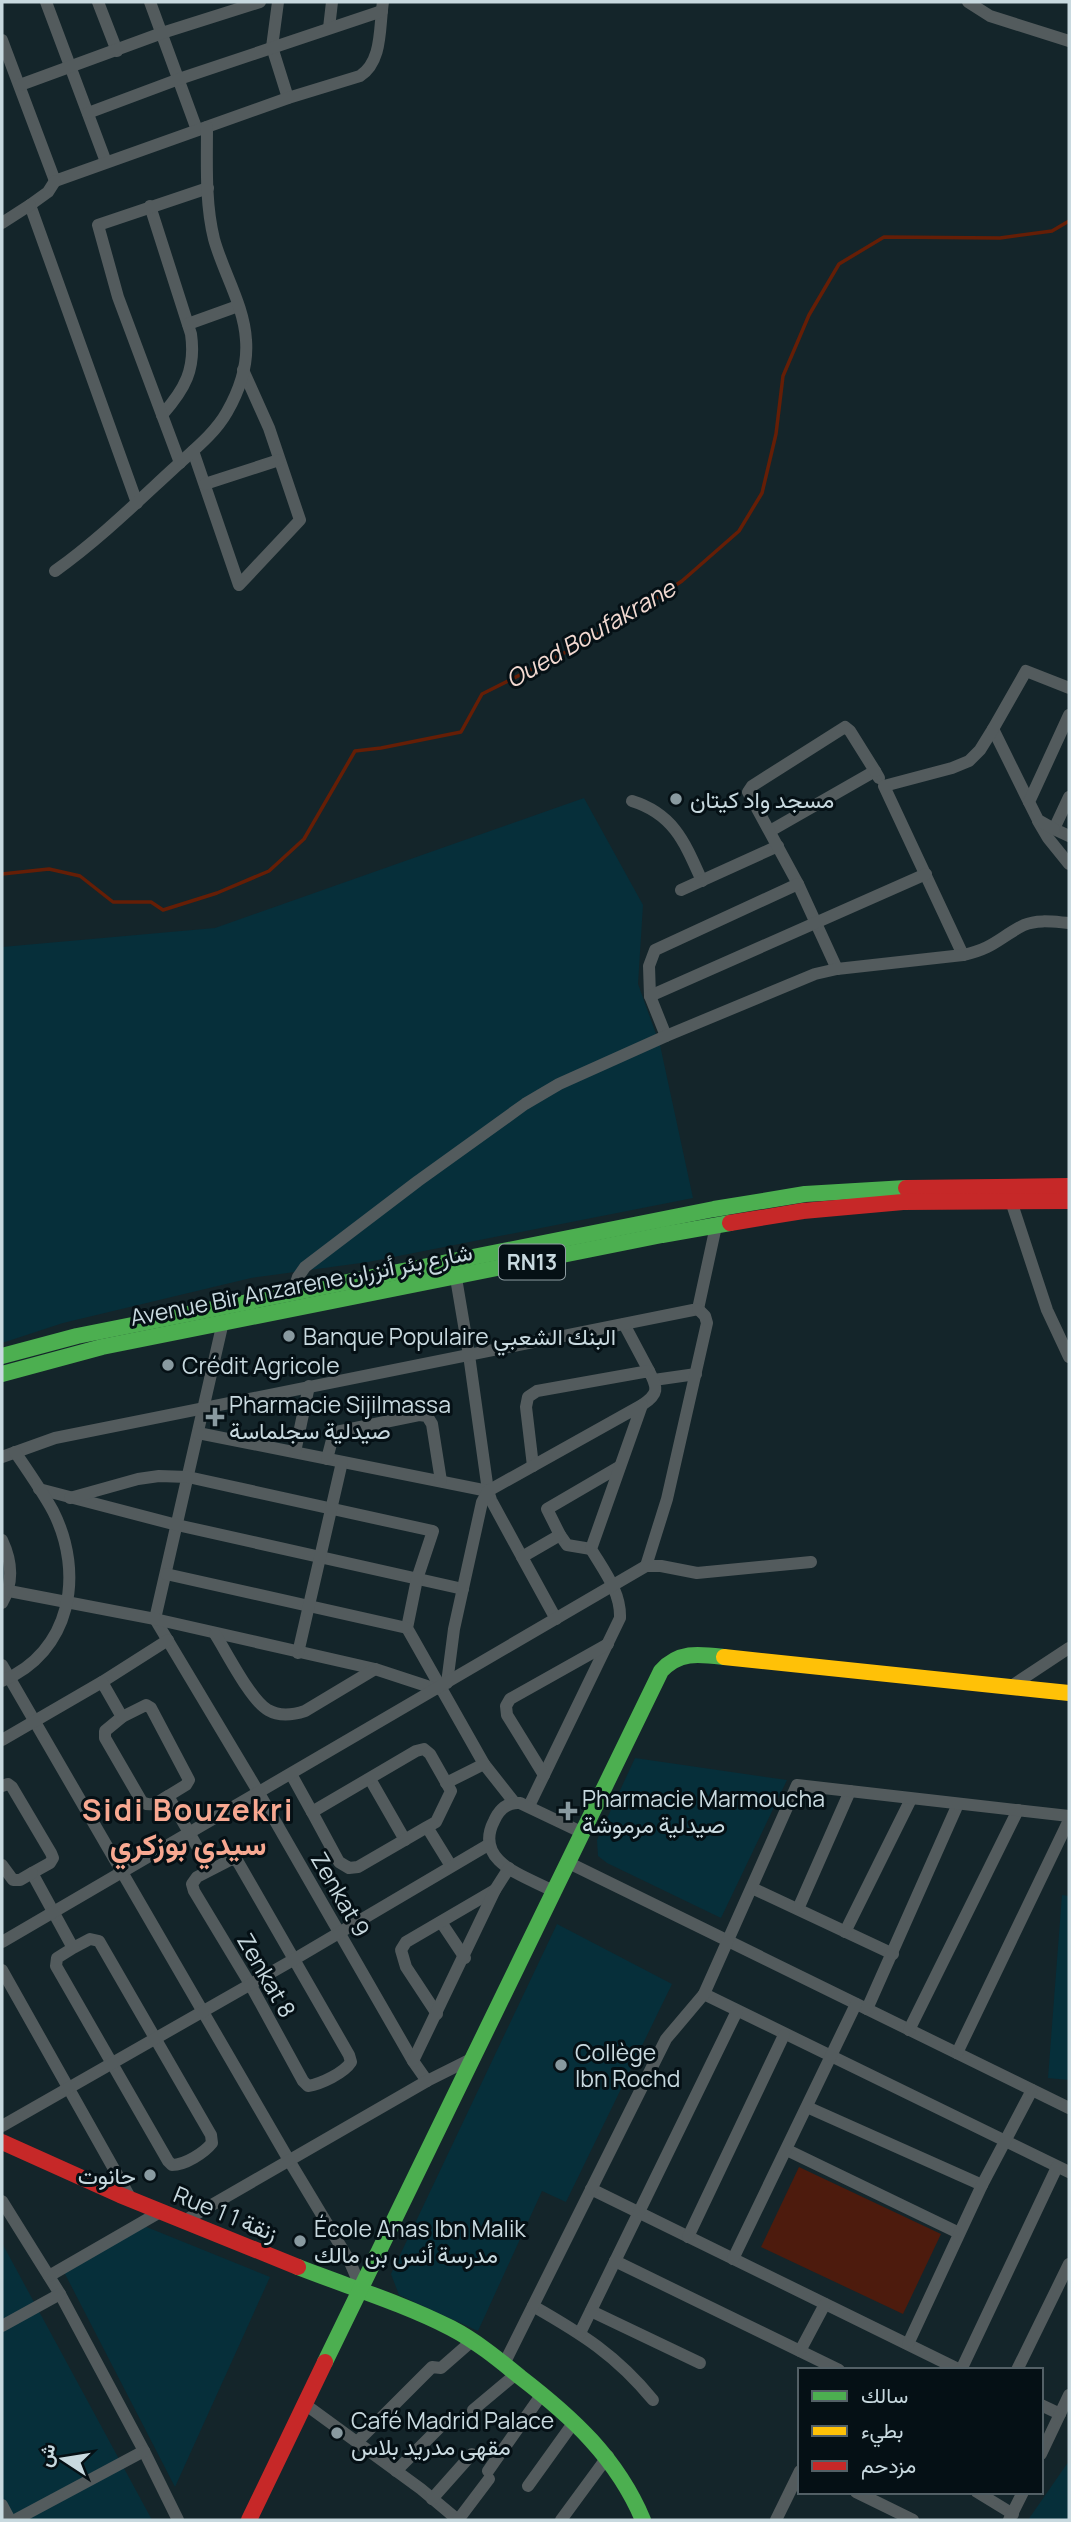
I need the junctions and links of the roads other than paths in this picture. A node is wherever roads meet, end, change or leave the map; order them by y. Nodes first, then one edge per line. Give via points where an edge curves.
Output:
1 (46, 2) edge
2 (98, 2) edge
3 (150, 2) edge
4 (260, 2) edge
5 (278, 2) edge
6 (332, 2) edge
7 (968, 2) edge
8 (382, 6) edge
9 (329, 28) junction
10 (162, 33) junction
11 (2, 40) edge
12 (1069, 41) edge
13 (272, 47) junction
14 (117, 51) junction
15 (69, 67) junction
16 (178, 79) junction
17 (20, 85) junction
18 (288, 98) junction
19 (88, 113) junction
20 (202, 129) junction
21 (106, 162) junction
22 (55, 181) junction
23 (208, 188) junction
24 (30, 205) junction
25 (150, 206) junction
26 (2, 223) edge
27 (238, 306) junction
28 (188, 324) junction
29 (243, 370) junction
30 (162, 415) junction
31 (192, 452) junction
32 (279, 460) junction
33 (180, 463) junction
34 (205, 484) junction
35 (137, 503) junction
36 (55, 571) dead end
37 (1069, 688) edge
38 (1068, 722) edge
39 (993, 729) junction
40 (875, 771) junction
41 (884, 786) junction
42 (1069, 797) edge
43 (632, 801) dead end
44 (1029, 802) junction
45 (1038, 820) junction
46 (1054, 830) junction
47 (770, 831) junction
48 (1069, 836) edge
49 (778, 846) junction
50 (1069, 863) edge
51 (926, 874) junction
52 (702, 881) junction
53 (798, 884) junction
54 (681, 890) dead end
55 (1069, 923) edge
56 (817, 924) junction
57 (964, 955) junction
58 (837, 969) junction
59 (650, 996) junction
60 (666, 1036) junction
61 (1069, 1186) edge
62 (1011, 1201) junction
63 (1069, 1201) edge
64 (716, 1226) junction
65 (456, 1278) junction
66 (293, 1292) junction
67 (698, 1309) junction
68 (223, 1322) junction
69 (624, 1324) junction
70 (469, 1355) junction
71 (2, 1356) edge
72 (1069, 1357) edge
73 (2, 1374) edge
74 (696, 1374) junction
75 (652, 1376) junction
76 (309, 1385) junction
77 (642, 1405) junction
78 (204, 1407) junction
79 (198, 1433) junction
80 (15, 1452) junction
81 (295, 1452) junction
82 (2, 1457) edge
83 (327, 1459) junction
84 (342, 1462) junction
85 (533, 1466) junction
86 (620, 1467) junction
87 (188, 1477) junction
88 (440, 1482) junction
89 (39, 1489) junction
90 (488, 1491) junction
91 (70, 1498) junction
92 (331, 1508) junction
93 (177, 1525) junction
94 (560, 1535) junction
95 (2, 1540) edge
96 (591, 1549) junction
97 (320, 1557) junction
98 (522, 1557) junction
99 (811, 1562) dead end
100 (646, 1566) junction
101 (166, 1574) junction
102 (416, 1578) junction
103 (612, 1586) junction
104 (463, 1589) junction
105 (9, 1591) junction
106 (69, 1602) junction
107 (2, 1603) edge
108 (309, 1606) junction
109 (155, 1619) junction
110 (556, 1619) junction
111 (407, 1628) junction
112 (215, 1634) junction
113 (168, 1640) junction
114 (608, 1644) junction
115 (1069, 1648) edge
116 (298, 1653) junction
117 (2, 1665) edge
118 (375, 1669) junction
119 (5, 1680) edge
120 (102, 1682) junction
121 (441, 1686) junction
122 (1010, 1687) junction
123 (1069, 1693) edge
124 (122, 1717) junction
125 (33, 1721) junction
126 (2, 1740) edge
127 (484, 1764) junction
128 (291, 1774) junction
129 (544, 1775) junction
130 (370, 1779) junction
131 (451, 1784) junction
132 (2, 1786) edge
133 (849, 1791) junction
134 (259, 1793) junction
135 (168, 1796) junction
136 (911, 1799) junction
137 (514, 1802) junction
138 (958, 1804) junction
139 (529, 1806) junction
140 (1018, 1810) junction
141 (312, 1812) junction
142 (1069, 1818) edge
143 (431, 1827) junction
144 (581, 1832) junction
145 (190, 1833) junction
146 (405, 1840) junction
147 (488, 1845) junction
148 (567, 1862) junction
149 (2, 1866) edge
150 (451, 1866) junction
151 (509, 1868) junction
152 (210, 1869) junction
153 (32, 1873) junction
154 (121, 1873) junction
155 (752, 1888) junction
156 (495, 1890) junction
157 (554, 1891) junction
158 (798, 1909) junction
159 (54, 1912) junction
160 (441, 1922) junction
161 (338, 1932) junction
162 (845, 1932) junction
163 (728, 1941) junction
164 (2, 1942) edge
165 (73, 1948) junction
166 (892, 1954) junction
167 (464, 1958) junction
168 (293, 1960) junction
169 (2, 1970) edge
170 (250, 1984) junction
171 (704, 1994) junction
172 (862, 2006) junction
173 (204, 2010) junction
174 (737, 2011) junction
175 (437, 2014) junction
176 (909, 2030) junction
177 (784, 2035) junction
178 (154, 2039) junction
179 (957, 2053) junction
180 (831, 2056) junction
181 (474, 2057) junction
182 (413, 2061) junction
183 (112, 2063) junction
184 (428, 2081) junction
185 (70, 2088) junction
186 (1032, 2090) junction
187 (807, 2107) junction
188 (1069, 2108) edge
189 (2, 2126) edge
190 (1005, 2141) junction
191 (2, 2142) edge
192 (787, 2150) junction
193 (290, 2162) junction
194 (1057, 2167) junction
195 (1069, 2172) edge
196 (982, 2185) junction
197 (591, 2189) junction
198 (2, 2201) edge
199 (132, 2201) junction
200 (160, 2212) junction
201 (639, 2213) junction
202 (184, 2221) junction
203 (959, 2233) junction
204 (688, 2237) junction
205 (733, 2259) junction
206 (615, 2261) junction
207 (1069, 2264) edge
208 (49, 2276) junction
209 (362, 2290) junction
210 (60, 2294) junction
211 (825, 2304) junction
212 (533, 2306) junction
213 (591, 2311) junction
214 (2, 2326) edge
215 (580, 2333) junction
216 (473, 2340) junction
217 (908, 2344) junction
218 (800, 2351) junction
219 (700, 2363) dead end
220 (835, 2368) edge
221 (956, 2368) edge
222 (961, 2368) edge
223 (1018, 2368) edge
224 (510, 2369) junction
225 (542, 2394) junction
226 (1069, 2395) edge
227 (653, 2400) dead end
228 (306, 2405) junction
229 (1043, 2406) edge
230 (473, 2410) dead end
231 (1060, 2414) junction
232 (447, 2419) dead end
233 (574, 2422) junction
234 (357, 2442) junction
235 (1043, 2450) edge
236 (144, 2451) junction
237 (472, 2454) dead end
238 (608, 2456) junction
239 (396, 2471) junction
240 (798, 2476) edge
241 (528, 2486) dead end
242 (860, 2494) edge
243 (980, 2494) edge
244 (1022, 2494) edge
245 (432, 2499) junction
246 (2, 2505) edge
247 (1011, 2517) edge
248 (779, 2519) edge
249 (12, 2520) edge
250 (178, 2520) edge
251 (249, 2520) edge
252 (458, 2520) edge
253 (561, 2520) edge
254 (643, 2520) edge
255 (913, 2520) edge

1 - 15 street
2 - 14 street
3 - 10 street
4 - 10 street
5 - 13 street
6 - 9 street
7 - 12 street via 990,16
8 - 9 street
8 - 18 street via 376,59 370,69
9 - 13 street
10 - 14 street
10 - 16 street
11 - 17 street
13 - 16 street
13 - 18 street
14 - 15 street
15 - 17 street
15 - 19 street
16 - 19 street
16 - 20 street
17 - 22 street
18 - 20 street
19 - 21 street
20 - 21 street
20 - 23 street
21 - 22 street
22 - 24 street
23 - 25 street
23 - 27 street via 214,238
24 - 26 street
24 - 35 street
25 - 28 street
25 - 30 street via 98,225 118,297
27 - 28 street
27 - 29 street via 246,340
28 - 30 street via 194,352 191,369
29 - 31 street via 227,413
29 - 32 street
30 - 33 street
31 - 33 street
31 - 34 street
32 - 34 street
32 - 34 street via 300,520 239,585
33 - 35 street
35 - 36 street
37 - 39 street via 1026,671
38 - 44 street
39 - 41 street via 969,761
39 - 44 street
40 - 41 street
40 - 47 street
40 - 47 street via 850,731 839,729 752,786 750,799
41 - 51 street
42 - 46 street
43 - 52 street via 675,828
44 - 45 street
45 - 46 street
45 - 50 street
46 - 48 street
47 - 49 street
49 - 52 street
49 - 53 street
51 - 56 street
51 - 57 street
52 - 54 street
53 - 56 street
53 - 59 street via 656,950 649,966
55 - 57 street via 1037,921 997,944
56 - 58 street
56 - 59 street
57 - 58 street
58 - 60 street via 788,984
59 - 60 street
60 - 66 street via 525,1104 305,1266
61 - 66 main road, Avenue Bir Anzarene شارع بئر أنزران / RN13 via 805,1194
62 - 63 main road, Avenue Bir Anzarene شارع بئر أنزران / RN13
62 - 64 main road, Avenue Bir Anzarene شارع بئر أنزران / RN13 via 858,1204
62 - 72 street via 1047,1310
64 - 65 main road, Avenue Bir Anzarene شارع بئر أنزران / RN13
64 - 67 street
65 - 68 main road, Avenue Bir Anzarene شارع بئر أنزران / RN13
65 - 70 street
66 - 71 main road, Avenue Bir Anzarene شارع بئر أنزران / RN13
67 - 69 street
67 - 74 street via 707,1323
68 - 73 main road, Avenue Bir Anzarene شارع بئر أنزران / RN13
68 - 78 street
69 - 70 street
69 - 75 street
70 - 76 street
70 - 90 street
74 - 75 street
74 - 100 street
75 - 77 street via 656,1393
75 - 85 street via 537,1391 528,1397
76 - 78 street
76 - 81 street
77 - 85 street
77 - 86 street
78 - 79 street
78 - 80 street via 55,1438
79 - 81 street
79 - 87 street
80 - 82 street
80 - 89 street
81 - 83 street
83 - 84 street
83 - 88 street via 337,1432 427,1416
84 - 88 street
84 - 92 street
85 - 90 street
86 - 94 street via 547,1509
86 - 96 street
87 - 91 street via 138,1479
87 - 92 street
87 - 93 street
88 - 90 street
89 - 91 street
89 - 106 street via 53,1512 68,1557
90 - 98 street
90 - 104 street
91 - 93 street
92 - 97 street
92 - 102 street via 433,1531
93 - 97 street
93 - 101 street
94 - 96 street via 566,1545
94 - 98 street
95 - 105 street via 11,1572
96 - 103 street
97 - 102 street
97 - 108 street
98 - 110 street
99 - 100 street via 697,1573
100 - 103 street
101 - 108 street
101 - 109 street
102 - 104 street
102 - 111 street
103 - 110 street
103 - 114 street via 620,1618
104 - 121 street
105 - 106 street
105 - 107 street
106 - 109 street
106 - 119 street via 48,1648
108 - 111 street
108 - 116 street
109 - 112 street
109 - 113 street, Zenkat 9
110 - 121 street
111 - 121 street
112 - 116 street
112 - 118 street via 256,1700 277,1714 305,1711
113 - 120 street
113 - 134 street, Zenkat 9
114 - 129 street
114 - 129 street via 510,1699 506,1706
115 - 122 street
116 - 118 street
117 - 119 street
118 - 121 street
119 - 125 street
120 - 124 street
120 - 125 street
121 - 127 street
121 - 128 street
122 - 123 main road
122 - 144 main road via 682,1656 661,1671
124 - 135 street via 109,1725 105,1738 142,1802 154,1805
124 - 135 street via 142,1706 151,1708 189,1780
125 - 126 street
125 - 154 street
127 - 131 street
127 - 137 street
128 - 134 street
128 - 141 street
129 - 139 street
130 - 131 street via 424,1749
130 - 141 street
130 - 146 street
131 - 143 street
132 - 153 street via 12,1787 51,1853 50,1863
133 - 136 street
133 - 155 street via 797,1785
133 - 158 street
134 - 145 street
134 - 161 street, Zenkat 9
135 - 145 street
136 - 138 street
136 - 162 street
137 - 139 street
137 - 147 street via 494,1820
138 - 140 street
138 - 166 street
139 - 144 street
140 - 142 street
140 - 176 street
141 - 146 street via 339,1862 349,1868
142 - 179 street
143 - 146 street
143 - 150 street
144 - 148 main road
145 - 152 street
145 - 154 street
147 - 150 street
147 - 151 street via 493,1856
148 - 157 main road
148 - 163 street
149 - 153 street via 13,1880
150 - 161 street
151 - 156 street
151 - 157 street
152 - 168 street via 232,1859 238,1863
152 - 170 street, Zenkat 8 via 197,1877 194,1891
153 - 159 street
154 - 159 street
154 - 173 street
155 - 158 street
155 - 163 street
156 - 160 street
156 - 167 street
157 - 181 main road
158 - 162 street
159 - 164 street
159 - 165 street
160 - 167 street
160 - 175 street via 406,1942 400,1954
161 - 168 street
161 - 182 street, Zenkat 9
162 - 166 street
163 - 171 street
163 - 172 street
165 - 178 street via 90,1939 99,1941
165 - 183 street via 57,1958 56,1966
166 - 172 street
167 - 175 street
168 - 170 street
168 - 170 street, Zenkat 8 via 349,2055 347,2068 308,2086
169 - 185 street
170 - 173 street
171 - 174 street
171 - 197 street via 666,2039
172 - 176 street
172 - 180 street
173 - 178 street
173 - 193 street
174 - 177 street
174 - 201 street
175 - 182 street
176 - 179 street
177 - 180 street
177 - 204 street
178 - 183 street
178 - 183 street via 211,2135 208,2148 188,2160 178,2165 168,2161
179 - 186 street
180 - 187 street
180 - 190 street
181 - 184 street
181 - 209 main road
182 - 184 street, Zenkat 9
183 - 185 street
184 - 193 street
185 - 189 street
185 - 199 street
186 - 188 street
186 - 190 street
187 - 192 street
187 - 196 street
190 - 194 street
190 - 196 street
191 - 199 main road, Rue 1 زنقة 1
192 - 203 street
192 - 205 street
193 - 202 street
193 - 209 street
194 - 195 street
194 - 222 street
196 - 203 street
197 - 201 street
197 - 212 street
198 - 208 street
199 - 200 main road, Rue 1 زنقة 1
200 - 202 main road, Rue 1 زنقة 1
200 - 208 street
201 - 204 street
201 - 206 street
202 - 209 main road, Rue 1 زنقة 1
203 - 217 street
204 - 205 street
205 - 211 street
206 - 213 street
206 - 218 street
207 - 223 street
208 - 210 street
209 - 216 main road, Rue 1 زنقة 1
209 - 228 main road
210 - 214 street
210 - 236 street
211 - 217 street
211 - 218 street
212 - 215 street
212 - 224 street
213 - 215 street
213 - 219 street
215 - 227 street via 625,2369
216 - 224 main road, Rue 1 زنقة 1
216 - 234 street via 441,2368 432,2367
217 - 221 street
218 - 220 street
224 - 225 main road, Rue 1 زنقة 1
224 - 230 street
225 - 233 main road, Rue 1 زنقة 1
225 - 252 street
226 - 231 street
228 - 234 street
228 - 251 main road
229 - 231 street
231 - 235 street
232 - 239 street
233 - 238 main road, Rue 1 زنقة 1
233 - 241 street
234 - 239 street
236 - 249 street
236 - 250 street
237 - 245 street
238 - 253 street
238 - 254 main road, Rue 1 زنقة 1
239 - 245 street
240 - 248 street
242 - 255 street
243 - 247 street
244 - 247 street
245 - 252 street
246 - 249 street

